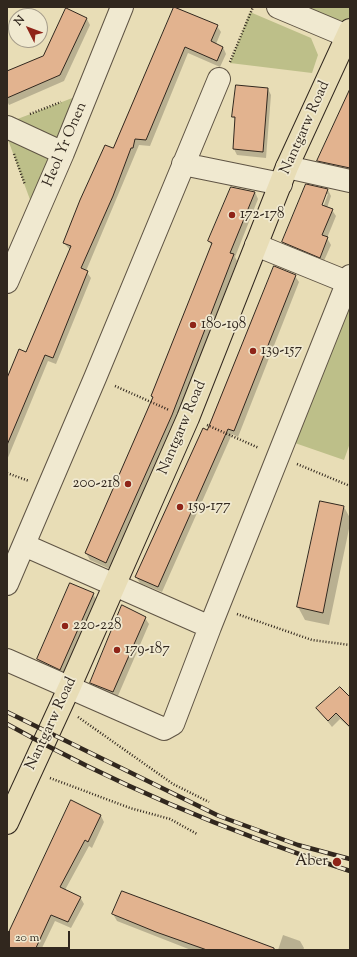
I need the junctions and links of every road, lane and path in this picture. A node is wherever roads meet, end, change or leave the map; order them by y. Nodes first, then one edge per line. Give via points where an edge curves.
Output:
1 (122, 7) edge
2 (253, 7) edge
3 (278, 7) edge
4 (347, 44) edge
5 (219, 79) joint
6 (88, 92) junction
7 (29, 114) dead end
8 (7, 127) edge
9 (12, 151) dead end
10 (64, 153) junction
11 (183, 164) junction
12 (284, 175) junction
13 (350, 181) edge
14 (36, 216) junction
15 (256, 245) junction
16 (349, 279) edge
17 (7, 282) edge
18 (95, 378) junction
19 (188, 418) junction
20 (24, 545) junction
21 (7, 584) edge
22 (114, 585) junction
23 (213, 617) junction
24 (350, 645) edge
25 (7, 660) edge
26 (70, 686) junction
27 (60, 708) junction
28 (31, 771) junction
29 (209, 802) dead end
30 (7, 823) edge
31 (198, 834) dead end

1 - 6 street, Heol Yr Onen
2 - 5 path via 230,63
3 - 4 street
4 - 12 main road, Nantgarw Road
5 - 11 street
6 - 7 path
6 - 10 street, Heol Yr Onen
8 - 10 street
9 - 14 path
10 - 14 street, Heol Yr Onen
11 - 12 street
11 - 18 street
12 - 13 street
12 - 15 main road, Nantgarw Road
14 - 17 street, Heol Yr Onen
15 - 16 street
15 - 19 main road, Nantgarw Road
16 - 23 street
18 - 19 path
18 - 20 street
19 - 22 main road, Nantgarw Road
20 - 21 street
20 - 22 street
22 - 23 street
22 - 26 main road, Nantgarw Road
23 - 24 path via 312,640
23 - 26 street via 173,724 164,729
25 - 26 street
26 - 27 main road, Nantgarw Road
27 - 28 main road, Nantgarw Road
27 - 29 path via 87,722 173,784
28 - 30 main road, Nantgarw Road
28 - 31 path via 130,808 170,819

